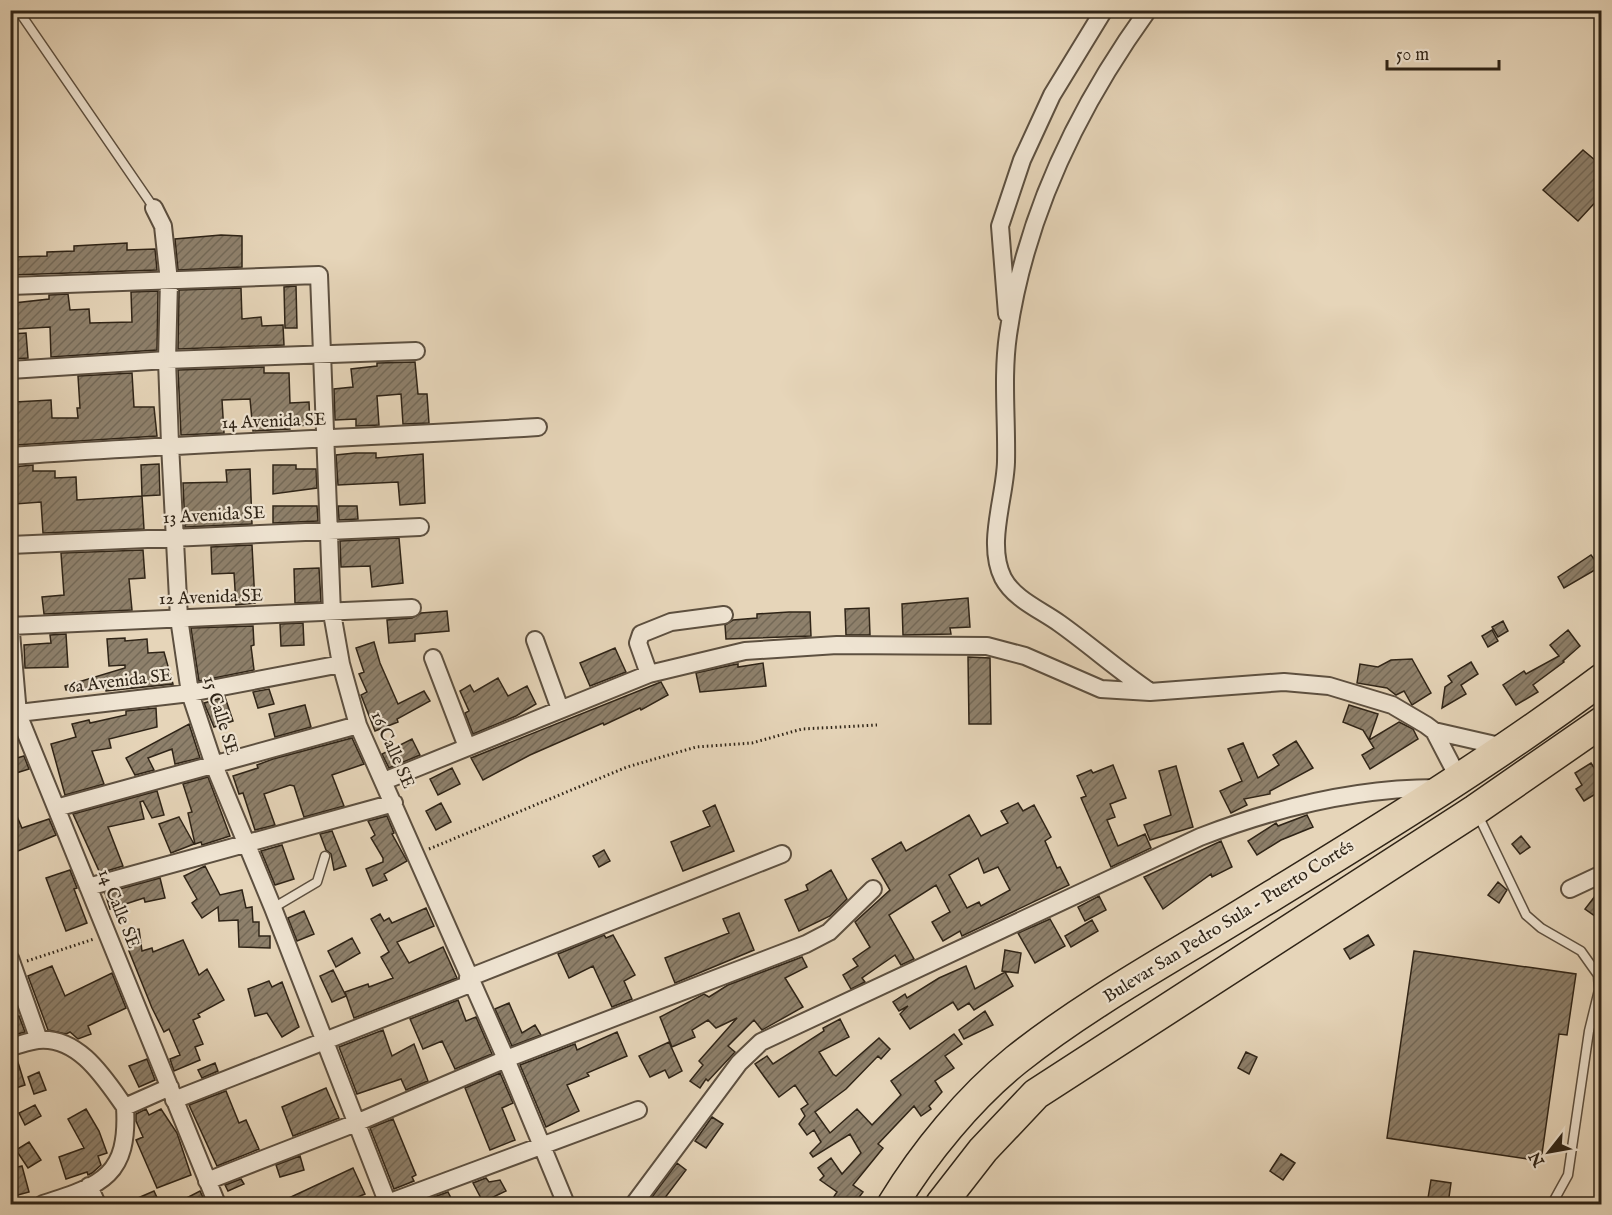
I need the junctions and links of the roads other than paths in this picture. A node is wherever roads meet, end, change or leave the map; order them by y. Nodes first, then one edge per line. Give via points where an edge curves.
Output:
1 (18, 10) edge
2 (1104, 10) edge
3 (1148, 10) edge
4 (154, 208) joint
5 (169, 281) junction
6 (10, 286) edge
7 (1008, 335) junction
8 (416, 351) dead end
9 (324, 355) junction
10 (167, 360) junction
11 (10, 370) edge
12 (538, 427) dead end
13 (326, 440) junction
14 (170, 444) junction
15 (10, 456) edge
16 (420, 527) dead end
17 (328, 530) junction
18 (175, 537) junction
19 (10, 544) edge
20 (412, 608) dead end
21 (332, 613) junction
22 (724, 615) dead end
23 (179, 618) junction
24 (10, 621) edge
25 (11, 626) edge
26 (535, 640) dead end
27 (433, 658) dead end
28 (341, 664) junction
29 (649, 674) junction
30 (1602, 679) edge
31 (1150, 692) junction
32 (190, 693) junction
33 (560, 709) junction
34 (14, 714) edge
35 (1602, 722) edge
36 (358, 725) junction
37 (1434, 731) junction
38 (467, 747) junction
39 (1504, 747) junction
40 (214, 765) junction
41 (384, 781) junction
42 (1453, 783) junction
43 (394, 803) junction
44 (56, 808) junction
45 (1475, 810) junction
46 (247, 843) junction
47 (782, 854) dead end
48 (325, 856) dead end
49 (1602, 874) edge
50 (88, 888) junction
51 (873, 889) dead end
52 (1570, 889) dead end
53 (273, 908) junction
54 (12, 962) edge
55 (469, 981) junction
56 (39, 1040) junction
57 (324, 1041) junction
58 (10, 1047) edge
59 (506, 1059) junction
60 (172, 1094) junction
61 (125, 1107) junction
62 (638, 1110) dead end
63 (356, 1123) junction
64 (541, 1148) junction
65 (207, 1181) junction
66 (89, 1186) junction
67 (43, 1204) edge
68 (97, 1204) edge
69 (217, 1204) edge
70 (386, 1204) edge
71 (566, 1204) edge
72 (634, 1204) edge
73 (893, 1204) edge
74 (940, 1204) edge
75 (1552, 1204) edge

1 - 4 lane
2 - 7 street via 1052,95 1022,160 1000,226
3 - 7 street via 1108,69 1070,137 1030,231
4 - 5 street, 15 Calle SE via 163,226
5 - 6 street
5 - 9 street, 16 Calle SE via 315,274 321,278
5 - 10 street, 15 Calle SE
7 - 31 street via 1006,463 996,554 1004,579 1019,597
8 - 9 street
9 - 10 street
9 - 13 street, 16 Calle SE
10 - 11 street
10 - 14 street, 15 Calle SE
12 - 13 street, 14 Avenida SE
13 - 14 street, 14 Avenida SE
13 - 17 street, 16 Calle SE
14 - 15 street, 14 Avenida SE
14 - 18 street, 15 Calle SE
16 - 17 street, 13 Avenida SE
17 - 18 street, 13 Avenida SE
17 - 21 street, 16 Calle SE
18 - 19 street, 13 Avenida SE
18 - 23 street, 15 Calle SE
20 - 21 street, 12 Avenida SE
21 - 23 street, 12 Avenida SE
21 - 28 street, 16 Calle SE
22 - 29 street via 670,622 641,634 638,643
23 - 25 street, 12 Avenida SE
23 - 32 street, 15 Calle SE
24 - 25 street, 14 Calle SE
25 - 34 street, 14 Calle SE
26 - 33 street
27 - 38 street
28 - 32 street, 6a Avenida SE
28 - 36 street, 16 Calle SE
29 - 31 street via 744,651 837,645 987,646 1025,656 1101,689
29 - 33 street
30 - 39 highway, Bulevar San Pedro Sula - Puerto Cortés
31 - 37 street via 1284,682 1329,686 1392,705
32 - 34 street, 6a Avenida SE
32 - 40 street, 15 Calle SE
33 - 38 street
34 - 44 street, 14 Calle SE
35 - 45 highway, Bulevar San Pedro Sula - Puerto Cortés
36 - 40 street
36 - 41 street, 16 Calle SE
37 - 39 street
37 - 42 street
38 - 41 street
39 - 42 highway, Bulevar San Pedro Sula - Puerto Cortés
40 - 44 street
40 - 46 street, 15 Calle SE
41 - 43 street, 16 Calle SE
42 - 72 street via 1296,806 1200,837 761,1042 739,1063
42 - 73 highway, Bulevar San Pedro Sula - Puerto Cortés via 1097,1004 1015,1061 956,1119 916,1167
43 - 46 street
43 - 55 street, 16 Calle SE
44 - 50 street, 14 Calle SE
45 - 74 highway, Bulevar San Pedro Sula - Puerto Cortés via 1036,1094 982,1150
45 - 75 lane via 1526,915 1581,951 1598,975 1599,990 1589,1031 1568,1175
46 - 50 street
46 - 53 street, 15 Calle SE
47 - 55 street
48 - 53 lane via 317,882
49 - 52 street
50 - 60 street, 14 Calle SE
51 - 59 street via 829,932 806,944
53 - 57 street, 15 Calle SE
54 - 56 street
55 - 57 street
55 - 59 street, 16 Calle SE
56 - 58 street
56 - 61 street via 75,1050 96,1067
57 - 60 street
57 - 63 street, 15 Calle SE
59 - 63 street
59 - 64 street, 16 Calle SE
60 - 61 street
60 - 65 street, 14 Calle SE
61 - 66 street via 126,1137 120,1161
62 - 64 street
63 - 65 street
63 - 70 street, 15 Calle SE
64 - 70 street
64 - 71 street, 16 Calle SE
65 - 69 street, 14 Calle SE
66 - 67 street
66 - 68 street

